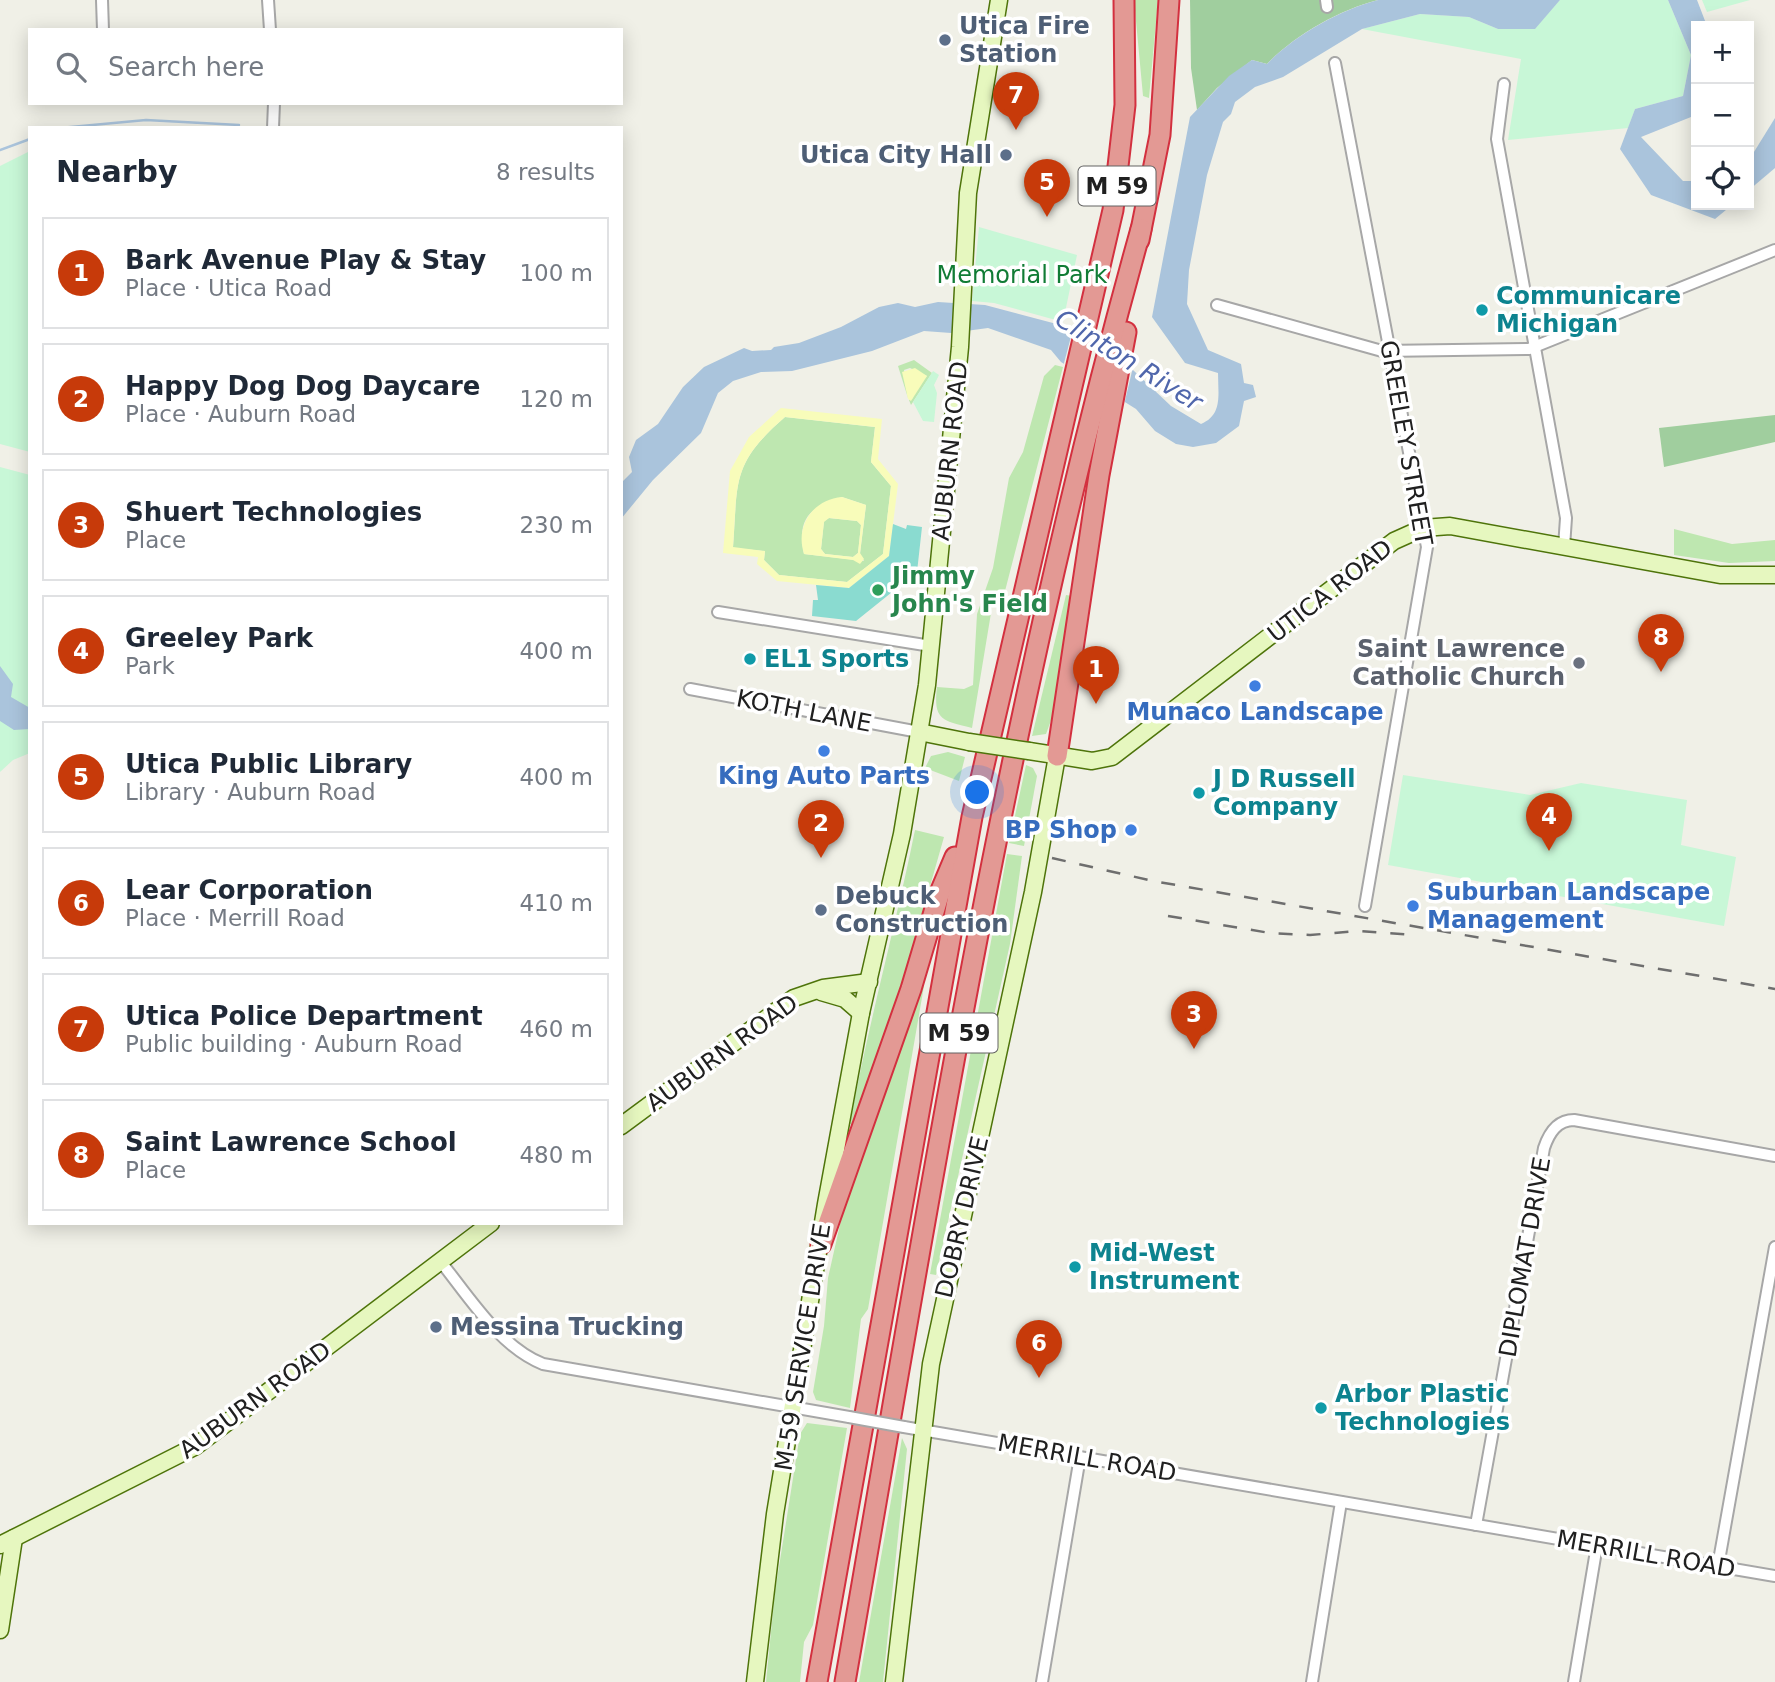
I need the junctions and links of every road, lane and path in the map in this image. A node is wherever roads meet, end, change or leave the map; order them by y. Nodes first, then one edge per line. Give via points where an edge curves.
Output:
1 (102, 0) edge
2 (268, 0) edge
3 (999, 0) edge
4 (1124, 0) edge
5 (1169, 0) edge
6 (103, 28) edge
7 (270, 28) edge
8 (1335, 63) dead end
9 (1504, 84) dead end
10 (274, 105) edge
11 (273, 126) edge
12 (1775, 250) edge
13 (1217, 305) dead end
14 (1534, 348) junction
15 (1389, 352) junction
16 (1107, 395) junction
17 (1423, 528) junction
18 (1564, 547) junction
19 (1775, 575) edge
20 (718, 612) dead end
21 (931, 646) junction
22 (690, 689) dead end
23 (919, 732) junction
24 (1057, 756) junction
25 (972, 817) junction
26 (1365, 906) dead end
27 (869, 982) junction
28 (817, 991) junction
29 (861, 1013) junction
30 (623, 1124) edge
31 (1775, 1156) edge
32 (488, 1225) edge
33 (821, 1244) junction
34 (1775, 1247) edge
35 (441, 1262) junction
36 (793, 1408) junction
37 (921, 1430) junction
38 (1080, 1457) junction
39 (1341, 1502) junction
40 (1476, 1525) junction
41 (7, 1542) edge
42 (1597, 1545) junction
43 (1718, 1566) junction
44 (1775, 1576) edge
45 (0, 1630) edge
46 (755, 1682) edge
47 (817, 1682) edge
48 (845, 1682) edge
49 (894, 1682) edge
50 (1042, 1682) edge
51 (1312, 1682) edge
52 (1574, 1682) edge

1 - 6 street
2 - 7 street
3 - 21 street, AUBURN ROAD via 972,163 960,347
4 - 25 highway, M 59 via 1121,154 1108,236
5 - 16 highway, M 59 via 1161,122
8 - 15 street, GREELEY STREET
9 - 14 street via 1496,133
10 - 11 street
12 - 14 street
13 - 15 street
14 - 15 street
14 - 18 street via 1566,518
15 - 17 street, GREELEY STREET
16 - 24 highway
16 - 48 highway, M 59 via 989,864
17 - 18 street, UTICA ROAD via 1450,526
17 - 24 street, UTICA ROAD via 1394,541 1112,757 1099,761
17 - 26 street, GREELEY STREET via 1425,563
18 - 19 street, UTICA ROAD via 1720,575
20 - 21 street
21 - 23 street, AUBURN ROAD
22 - 23 street, KOTH LANE
23 - 24 street, UTICA ROAD, bridge
23 - 27 street, AUBURN ROAD
24 - 37 street, DOBRY DRIVE via 1033,892 937,1329
25 - 33 highway via 939,895 911,989
25 - 47 highway, M 59
27 - 28 street, AUBURN ROAD
27 - 29 street, AUBURN ROAD
28 - 29 street via 845,999
28 - 30 street, AUBURN ROAD via 793,998 771,1012
29 - 33 street, M-59 SERVICE DRIVE
31 - 40 street, DIPLOMAT DRIVE via 1564,1120 1548,1137
32 - 35 street, AUBURN ROAD
33 - 36 street, M-59 SERVICE DRIVE
34 - 43 street
35 - 36 street, MERRILL ROAD via 500,1332 531,1359
35 - 41 street, AUBURN ROAD via 196,1446
36 - 37 street, MERRILL ROAD, bridge
36 - 46 street, M-59 SERVICE DRIVE
37 - 38 street, MERRILL ROAD
37 - 49 street, DOBRY DRIVE
38 - 39 street, MERRILL ROAD
38 - 50 street
39 - 40 street, MERRILL ROAD
39 - 51 street
40 - 42 street, MERRILL ROAD
41 - 45 street
42 - 43 street, MERRILL ROAD
42 - 52 street
43 - 44 street, MERRILL ROAD

